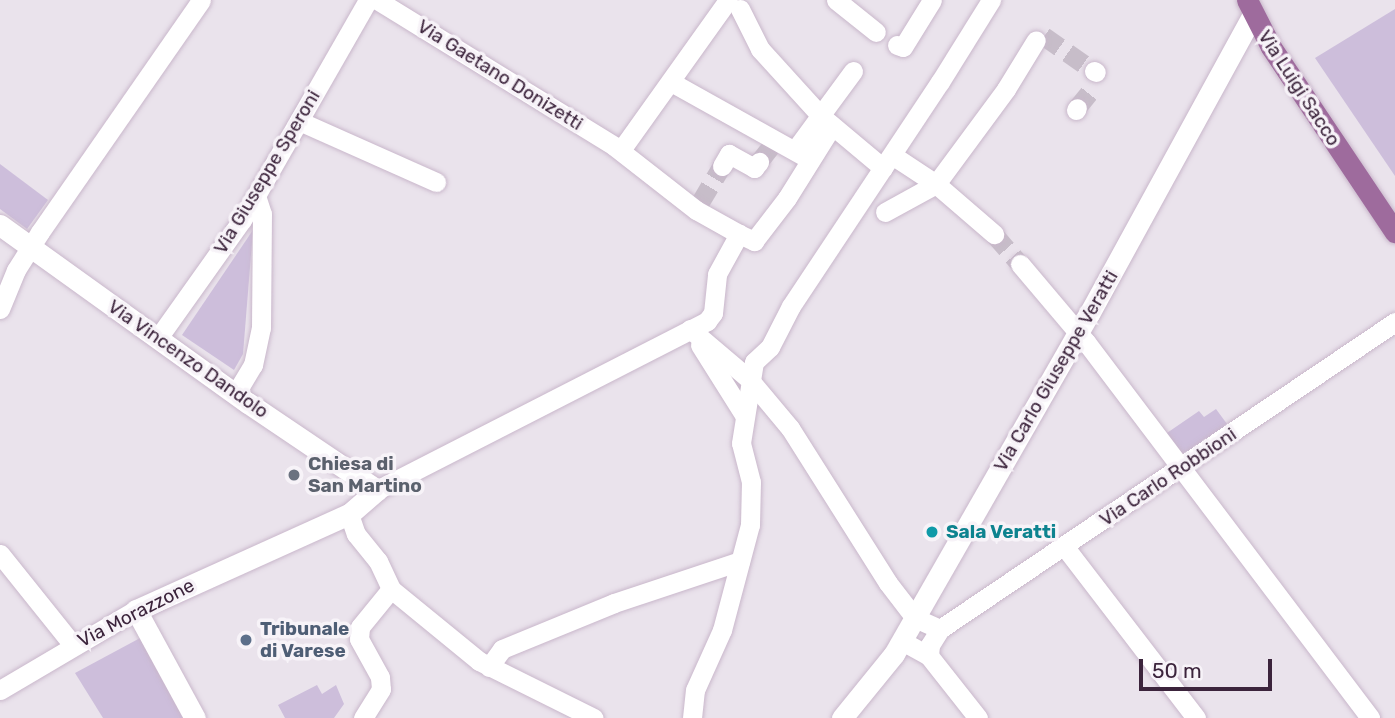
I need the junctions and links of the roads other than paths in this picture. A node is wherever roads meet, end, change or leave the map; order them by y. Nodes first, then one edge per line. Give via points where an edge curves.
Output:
1 (201, 0) edge
2 (368, 0) edge
3 (377, 0) edge
4 (836, 0) edge
5 (932, 0) edge
6 (991, 0) edge
7 (1253, 4) edge
8 (734, 5) edge
9 (856, 7) edge
10 (876, 32) dead end
11 (1040, 37) dead end
12 (897, 45) dead end
13 (853, 71) dead end
14 (670, 82) junction
15 (299, 121) junction
16 (826, 121) junction
17 (621, 150) junction
18 (802, 155) junction
19 (759, 162) dead end
20 (888, 162) junction
21 (722, 166) dead end
22 (436, 182) dead end
23 (936, 184) junction
24 (256, 196) junction
25 (885, 212) dead end
26 (1395, 224) edge
27 (0, 225) edge
28 (1395, 232) edge
29 (739, 233) junction
30 (994, 234) tunnel mouth
31 (30, 247) junction
32 (1020, 264) tunnel mouth
33 (0, 309) edge
34 (1395, 322) edge
35 (691, 329) junction
36 (1079, 332) junction
37 (158, 338) junction
38 (752, 370) junction
39 (236, 393) junction
40 (744, 415) junction
41 (1182, 468) junction
42 (377, 490) junction
43 (349, 514) junction
44 (1064, 546) junction
45 (0, 554) edge
46 (740, 561) junction
47 (391, 590) junction
48 (136, 610) junction
49 (915, 618) junction
50 (940, 629) junction
51 (902, 641) junction
52 (73, 645) junction
53 (929, 656) junction
54 (489, 667) junction
55 (0, 690) edge
56 (195, 718) edge
57 (363, 718) edge
58 (594, 718) edge
59 (692, 718) edge
60 (842, 718) edge
61 (978, 718) edge
62 (1196, 718) edge
63 (1370, 718) edge

1 - 31 street
2 - 15 street, Via Giuseppe Speroni
3 - 17 street, Via Gaetano Donizetti
4 - 9 street
5 - 12 street via 903,47
6 - 20 street
7 - 26 main road, Via Luigi Sacco
7 - 28 main road, Via Luigi Sacco via 1271,47
7 - 36 street, Via Carlo Giuseppe Veratti
8 - 14 street
8 - 16 street via 760,49
9 - 10 street
11 - 23 street
13 - 16 street
14 - 17 street
14 - 18 street
15 - 22 street
15 - 24 street, Via Giuseppe Speroni
16 - 18 street
16 - 20 street
17 - 29 street, Via Gaetano Donizetti
18 - 29 street via 787,198 754,241
19 - 21 street via 754,168 729,154
20 - 23 street
20 - 38 street
23 - 25 street
23 - 30 street
24 - 37 street, Via Giuseppe Speroni
24 - 39 street via 262,214 261,328 253,365
27 - 31 street, Via Vincenzo Dandolo
29 - 35 street via 717,274 713,313
31 - 33 street
31 - 37 street, Via Vincenzo Dandolo
32 - 36 street
34 - 41 street, Via Carlo Robbioni
35 - 38 street
35 - 40 street
35 - 42 street
36 - 41 street
36 - 49 street, Via Carlo Giuseppe Veratti
37 - 39 street, Via Vincenzo Dandolo
38 - 40 street
38 - 49 street
39 - 42 street, Via Vincenzo Dandolo
40 - 46 street via 741,443 751,482 750,525
41 - 44 street, Via Carlo Robbioni
41 - 63 street
42 - 43 street, Via Morazzone
43 - 47 street via 356,534 378,561
43 - 48 street, Via Morazzone
44 - 50 street, Via Carlo Robbioni
44 - 62 street
45 - 52 street
46 - 54 street via 614,603 502,649
46 - 59 street via 722,630 695,690
47 - 54 street
47 - 57 street via 360,627 359,639 380,677 381,689
48 - 52 street, Via Morazzone
48 - 56 street
49 - 50 street
49 - 51 street, Via Carlo Giuseppe Veratti
50 - 53 street
51 - 53 street
51 - 60 street, Via Carlo Giuseppe Veratti
52 - 55 street, Via Morazzone
53 - 61 street
54 - 58 street

